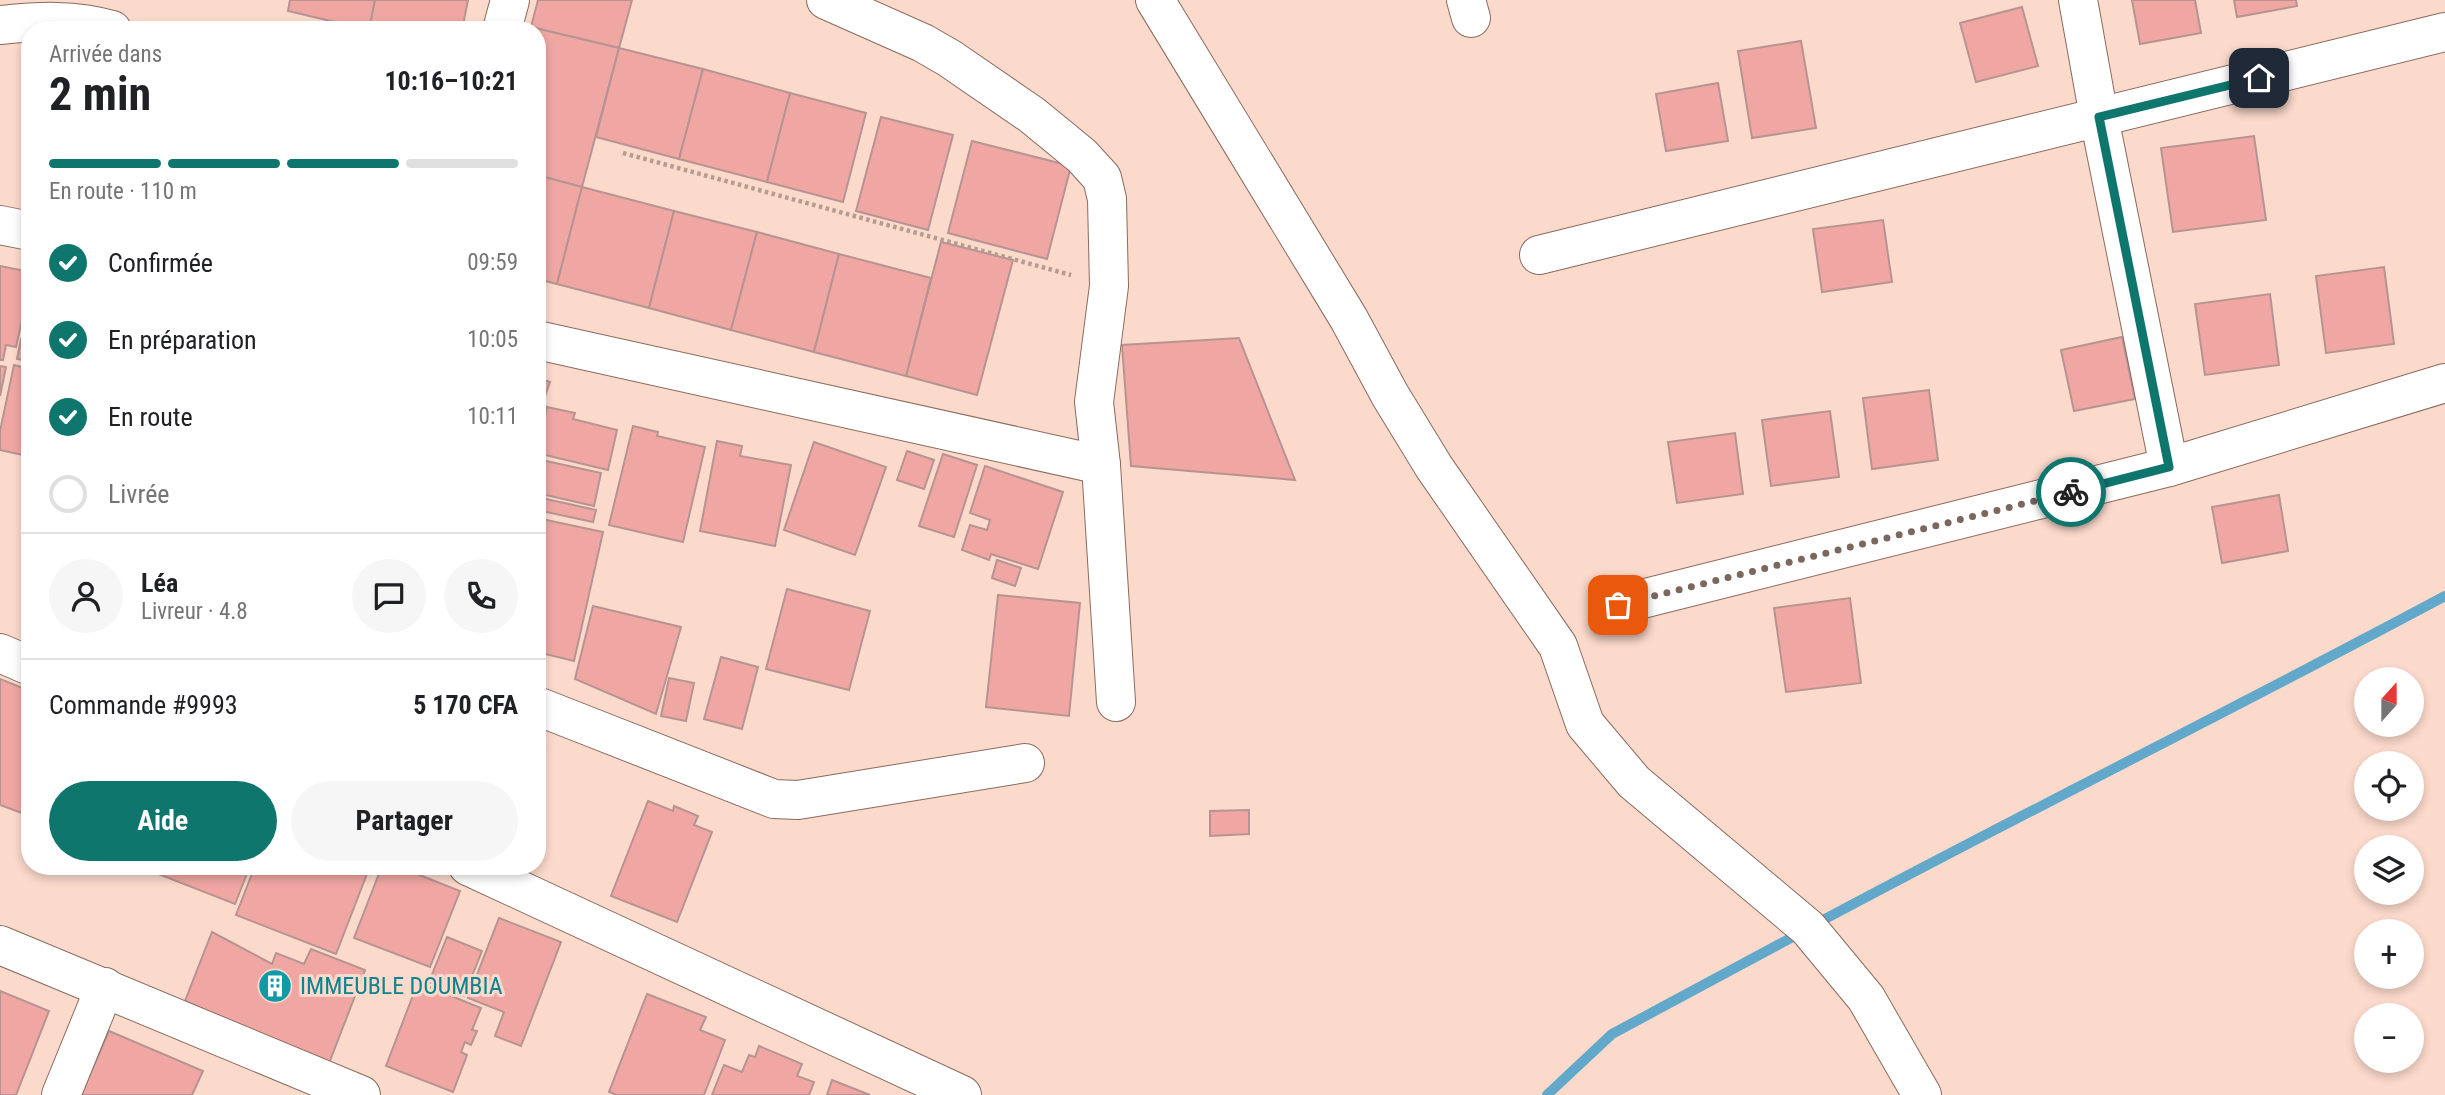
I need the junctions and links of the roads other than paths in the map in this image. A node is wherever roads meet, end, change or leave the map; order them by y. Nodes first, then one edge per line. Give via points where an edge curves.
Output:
1 (510, 0) edge
2 (826, 0) edge
3 (1155, 0) edge
4 (2078, 0) edge
5 (42, 21) edge
6 (61, 21) edge
7 (504, 21) edge
8 (21, 23) edge
9 (0, 25) edge
10 (2445, 32) edge
11 (2099, 117) junction
12 (0, 225) edge
13 (21, 229) edge
14 (1539, 255) dead end
15 (546, 342) edge
16 (2445, 383) edge
17 (1101, 465) junction
18 (2169, 467) junction
19 (1618, 605) dead end
20 (0, 653) edge
21 (21, 662) edge
22 (1116, 702) dead end
23 (546, 710) edge
24 (1025, 763) dead end
25 (487, 875) edge
26 (0, 945) edge
27 (105, 987) junction
28 (342, 1091) edge
29 (61, 1095) edge
30 (962, 1095) edge
31 (1922, 1095) edge

1 - 7 street
2 - 17 street via 949,58 1032,115 1102,178 1107,199 1109,286 1094,402
3 - 31 street via 1349,319 1427,457 1558,646 1585,724 1634,782 1808,928 1866,998
4 - 11 street
5 - 6 street
8 - 9 street
10 - 11 street
11 - 14 street
11 - 18 street
12 - 13 street
15 - 17 street
16 - 18 street
17 - 22 street
18 - 19 street
20 - 21 street
23 - 24 street via 774,799 798,800
25 - 30 street
26 - 27 street
27 - 28 street
27 - 29 street

